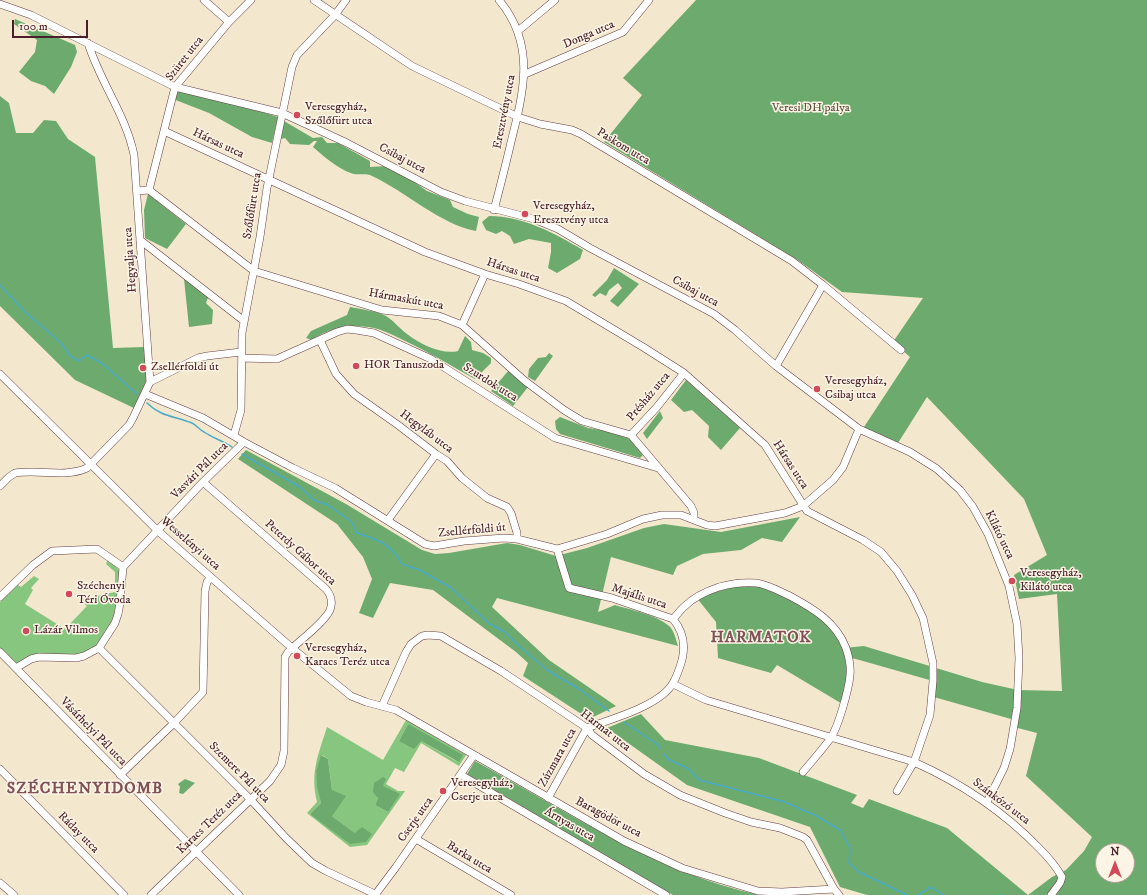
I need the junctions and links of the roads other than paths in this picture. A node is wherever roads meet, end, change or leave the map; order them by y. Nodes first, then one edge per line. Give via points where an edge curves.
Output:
1 (204, 0) edge
2 (251, 0) edge
3 (314, 0) edge
4 (346, 0) edge
5 (499, 0) edge
6 (555, 0) edge
7 (649, 0) edge
8 (1, 2) edge
9 (335, 15) junction
10 (229, 22) junction
11 (518, 31) junction
12 (88, 43) junction
13 (525, 74) junction
14 (175, 87) junction
15 (282, 113) junction
16 (518, 117) junction
17 (164, 130) junction
18 (268, 179) junction
19 (149, 190) junction
20 (137, 191) junction
21 (494, 210) junction
22 (140, 240) junction
23 (254, 271) junction
24 (485, 274) junction
25 (823, 285) junction
26 (244, 321) junction
27 (462, 325) junction
28 (320, 340) junction
29 (901, 350) dead end
30 (241, 355) junction
31 (776, 366) junction
32 (684, 373) junction
33 (0, 374) edge
34 (150, 382) junction
35 (145, 394) junction
36 (859, 429) junction
37 (234, 435) junction
38 (631, 435) junction
39 (244, 442) junction
40 (436, 454) junction
41 (91, 465) junction
42 (658, 468) junction
43 (203, 482) junction
44 (0, 486) edge
45 (803, 506) junction
46 (388, 520) junction
47 (694, 520) junction
48 (158, 531) junction
49 (517, 539) junction
50 (557, 549) junction
51 (123, 567) junction
52 (211, 577) junction
53 (0, 597) edge
54 (673, 620) junction
55 (99, 648) junction
56 (292, 648) junction
57 (0, 653) edge
58 (16, 668) junction
59 (673, 684) junction
60 (382, 706) junction
61 (174, 723) junction
62 (587, 728) junction
63 (831, 738) junction
64 (474, 755) junction
65 (914, 762) junction
66 (0, 769) edge
67 (803, 772) dead end
68 (461, 774) junction
69 (120, 775) junction
70 (897, 791) dead end
71 (548, 798) junction
72 (251, 800) junction
73 (987, 802) junction
74 (416, 839) junction
75 (195, 852) junction
76 (0, 883) edge
77 (834, 889) junction
78 (14, 895) edge
79 (124, 895) edge
80 (151, 895) edge
81 (239, 895) edge
82 (376, 895) edge
83 (511, 895) edge
84 (666, 895) edge
85 (839, 895) edge
86 (1051, 895) edge

1 - 10 street
2 - 10 street, Szüret utca
3 - 9 street, Paskom utca
4 - 9 street, Szőlőfürt utca
5 - 11 street, Eresztvény utca
6 - 11 street
7 - 13 street, Donga utca via 623,32
8 - 12 street, Csibaj utca
9 - 15 street, Szőlőfürt utca via 297,55
9 - 16 street, Paskom utca via 412,66
10 - 14 street, Szüret utca
11 - 13 street, Eresztvény utca
12 - 14 street, Csibaj utca
12 - 20 street, Hegyalja utca via 132,146
13 - 16 street, Eresztvény utca
14 - 15 street, Csibaj utca
14 - 17 street, Szüret utca
15 - 18 street, Szőlőfürt utca
15 - 21 street, Csibaj utca via 347,143 441,192
16 - 21 street, Eresztvény utca
16 - 25 street, Paskom utca via 581,134 792,261
17 - 18 street, Hársas utca
17 - 19 street, Szüret utca
18 - 23 street, Szőlőfürt utca
18 - 24 street, Hársas utca via 425,252
19 - 20 street
19 - 23 street, Hármaskút utca
20 - 22 street, Hegyalja utca
21 - 31 street, Csibaj utca via 534,219 558,229 714,314
22 - 26 street
22 - 34 street, Hegyalja utca
23 - 26 street, Szőlőfürt utca
23 - 27 street, Hármaskút utca via 382,310 439,316
24 - 27 street
24 - 32 street, Hársas utca via 566,301
25 - 29 street, Paskom utca
25 - 31 street
26 - 30 street, Szőlőfürt utca
27 - 38 street, Hármaskút utca via 525,381 564,410 582,420
28 - 30 street, Szurdok utca via 277,360
28 - 40 street, Hegyláb utca via 336,374 354,394
28 - 42 street, Szurdok utca via 347,329 374,332 431,359 555,438
30 - 34 street, Szurdok utca via 198,358
30 - 37 street, Szőlőfürt utca via 241,410
31 - 36 street, Csibaj utca
32 - 38 street, Présház utca
32 - 45 street, Hársas utca via 765,445
33 - 41 street, Wesselényi utca
34 - 35 street, Hegyalja utca
35 - 37 street, Zsellérföldi út via 203,418
35 - 41 street, Hegyalja utca via 129,425
36 - 45 street via 843,467 833,480
36 - 73 street, Kilátó utca via 925,461 949,478 973,507 988,534 1009,586 1019,658 1017,708 1004,768
37 - 39 street, Zsellérföldi út
38 - 42 street
39 - 43 street, Vasvári Pál utca
39 - 46 street, Zsellérföldi út via 335,488
40 - 46 street
40 - 49 street, Hegyláb utca via 487,498 507,507 511,513
41 - 44 street via 71,473 15,473
41 - 48 street, Wesselényi utca
42 - 47 street via 691,506
43 - 48 street, Vasvári Pál utca
43 - 56 street, Peterdy Gábor utca via 330,595 330,610 325,617
45 - 47 street via 785,513 715,526 707,526
45 - 65 street via 807,511 881,552 897,570 924,618 933,663 933,681 930,715
46 - 49 street, Zsellérföldi út via 426,544 434,546 486,539
47 - 50 street via 681,515 643,519 607,534
48 - 51 street, Vasvári Pál utca
48 - 52 street, Wesselényi utca
49 - 50 street, Zsellérföldi út
50 - 54 street, Majális utca via 569,588 612,598
51 - 53 street via 97,549 52,551 33,565
51 - 55 street via 118,614
52 - 56 street, Wesselényi utca
52 - 61 street via 205,591 203,692
54 - 59 street, Majális utca via 678,625 684,642
54 - 63 street via 684,606 696,597 720,587 756,583 801,602 826,619 843,640 849,658 850,674 844,705
55 - 58 street via 76,658 39,657
55 - 61 street, Szemere Pál utca
56 - 60 street, Wesselényi utca via 351,696
56 - 72 street, Karacs Teréz utca via 284,662 285,741 281,765 270,781
57 - 58 street, Vásárhelyi Pál utca
58 - 69 street, Vásárhelyi Pál utca
59 - 62 street via 649,705
59 - 63 street, Szánkózó utca via 706,700
60 - 62 street, Harmat utca via 411,644 422,636 435,635 502,671
60 - 64 street, Baragödör utca via 396,710
61 - 69 street
61 - 72 street, Szemere Pál utca
62 - 71 street, Zúzmara utca
62 - 77 street, Harmat utca via 644,774 680,795 724,813 804,837
63 - 65 street, Szánkózó utca
63 - 67 street
64 - 68 street, Cserje utca
64 - 71 street, Baragödör utca
65 - 70 street
65 - 73 street, Szánkózó utca
66 - 79 street, Ráday utca
68 - 74 street, Cserje utca
68 - 84 street, Árnyas utca
69 - 75 street, Vásárhelyi Pál utca
71 - 77 street, Baragödör utca via 624,841 688,870 758,891
72 - 75 street, Karacs Teréz utca
72 - 82 street, Szemere Pál utca via 312,863
73 - 86 street, Szánkózó utca via 1024,833 1058,868 1062,877
74 - 82 street, Cserje utca
74 - 83 street, Barka utca
75 - 80 street, Karacs Teréz utca
75 - 81 street, Vásárhelyi Pál utca
76 - 78 street
77 - 85 street

